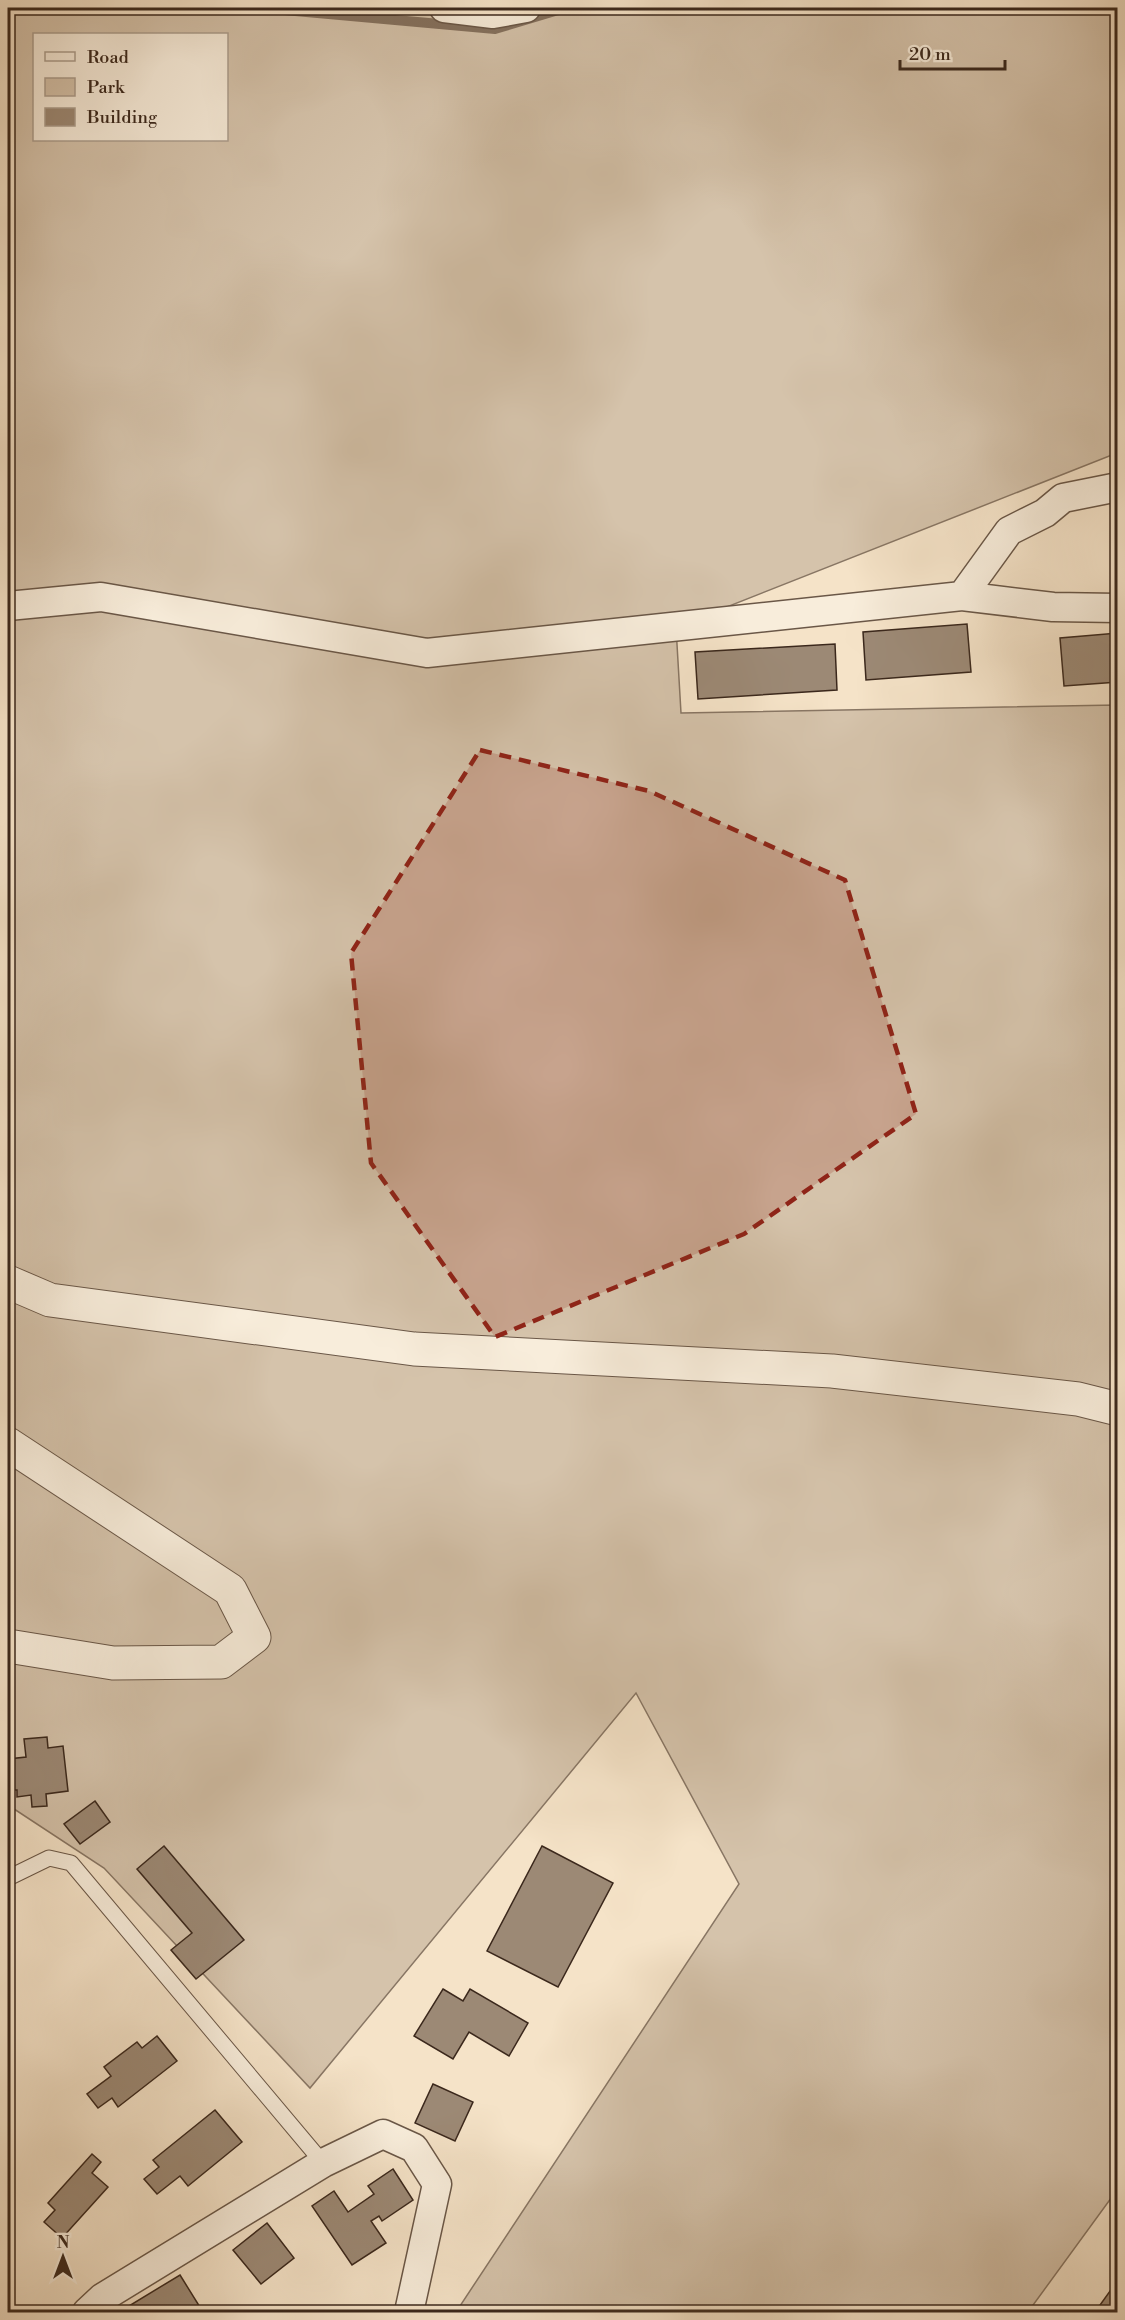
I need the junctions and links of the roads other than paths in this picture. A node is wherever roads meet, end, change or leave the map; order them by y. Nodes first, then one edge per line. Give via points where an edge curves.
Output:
1 (444, 8) edge
2 (526, 8) edge
3 (1118, 487) edge
4 (962, 596) junction
5 (8, 606) edge
6 (1118, 608) edge
7 (8, 1282) edge
8 (1118, 1409) edge
9 (8, 1444) edge
10 (8, 1646) edge
11 (8, 1878) edge
12 (323, 2163) junction
13 (87, 2313) edge
14 (409, 2313) edge

1 - 2 street via 493,14
3 - 4 street via 1063,498 1045,513 1009,531
4 - 5 street via 426,653 101,597
4 - 6 street via 1053,607
7 - 8 street via 50,1300 414,1349 832,1371 1078,1399
9 - 10 street via 230,1590 254,1637 220,1662 114,1663
11 - 12 lane via 49,1858 70,1863
12 - 13 street via 102,2298
12 - 14 street via 383,2134 414,2148 437,2184

